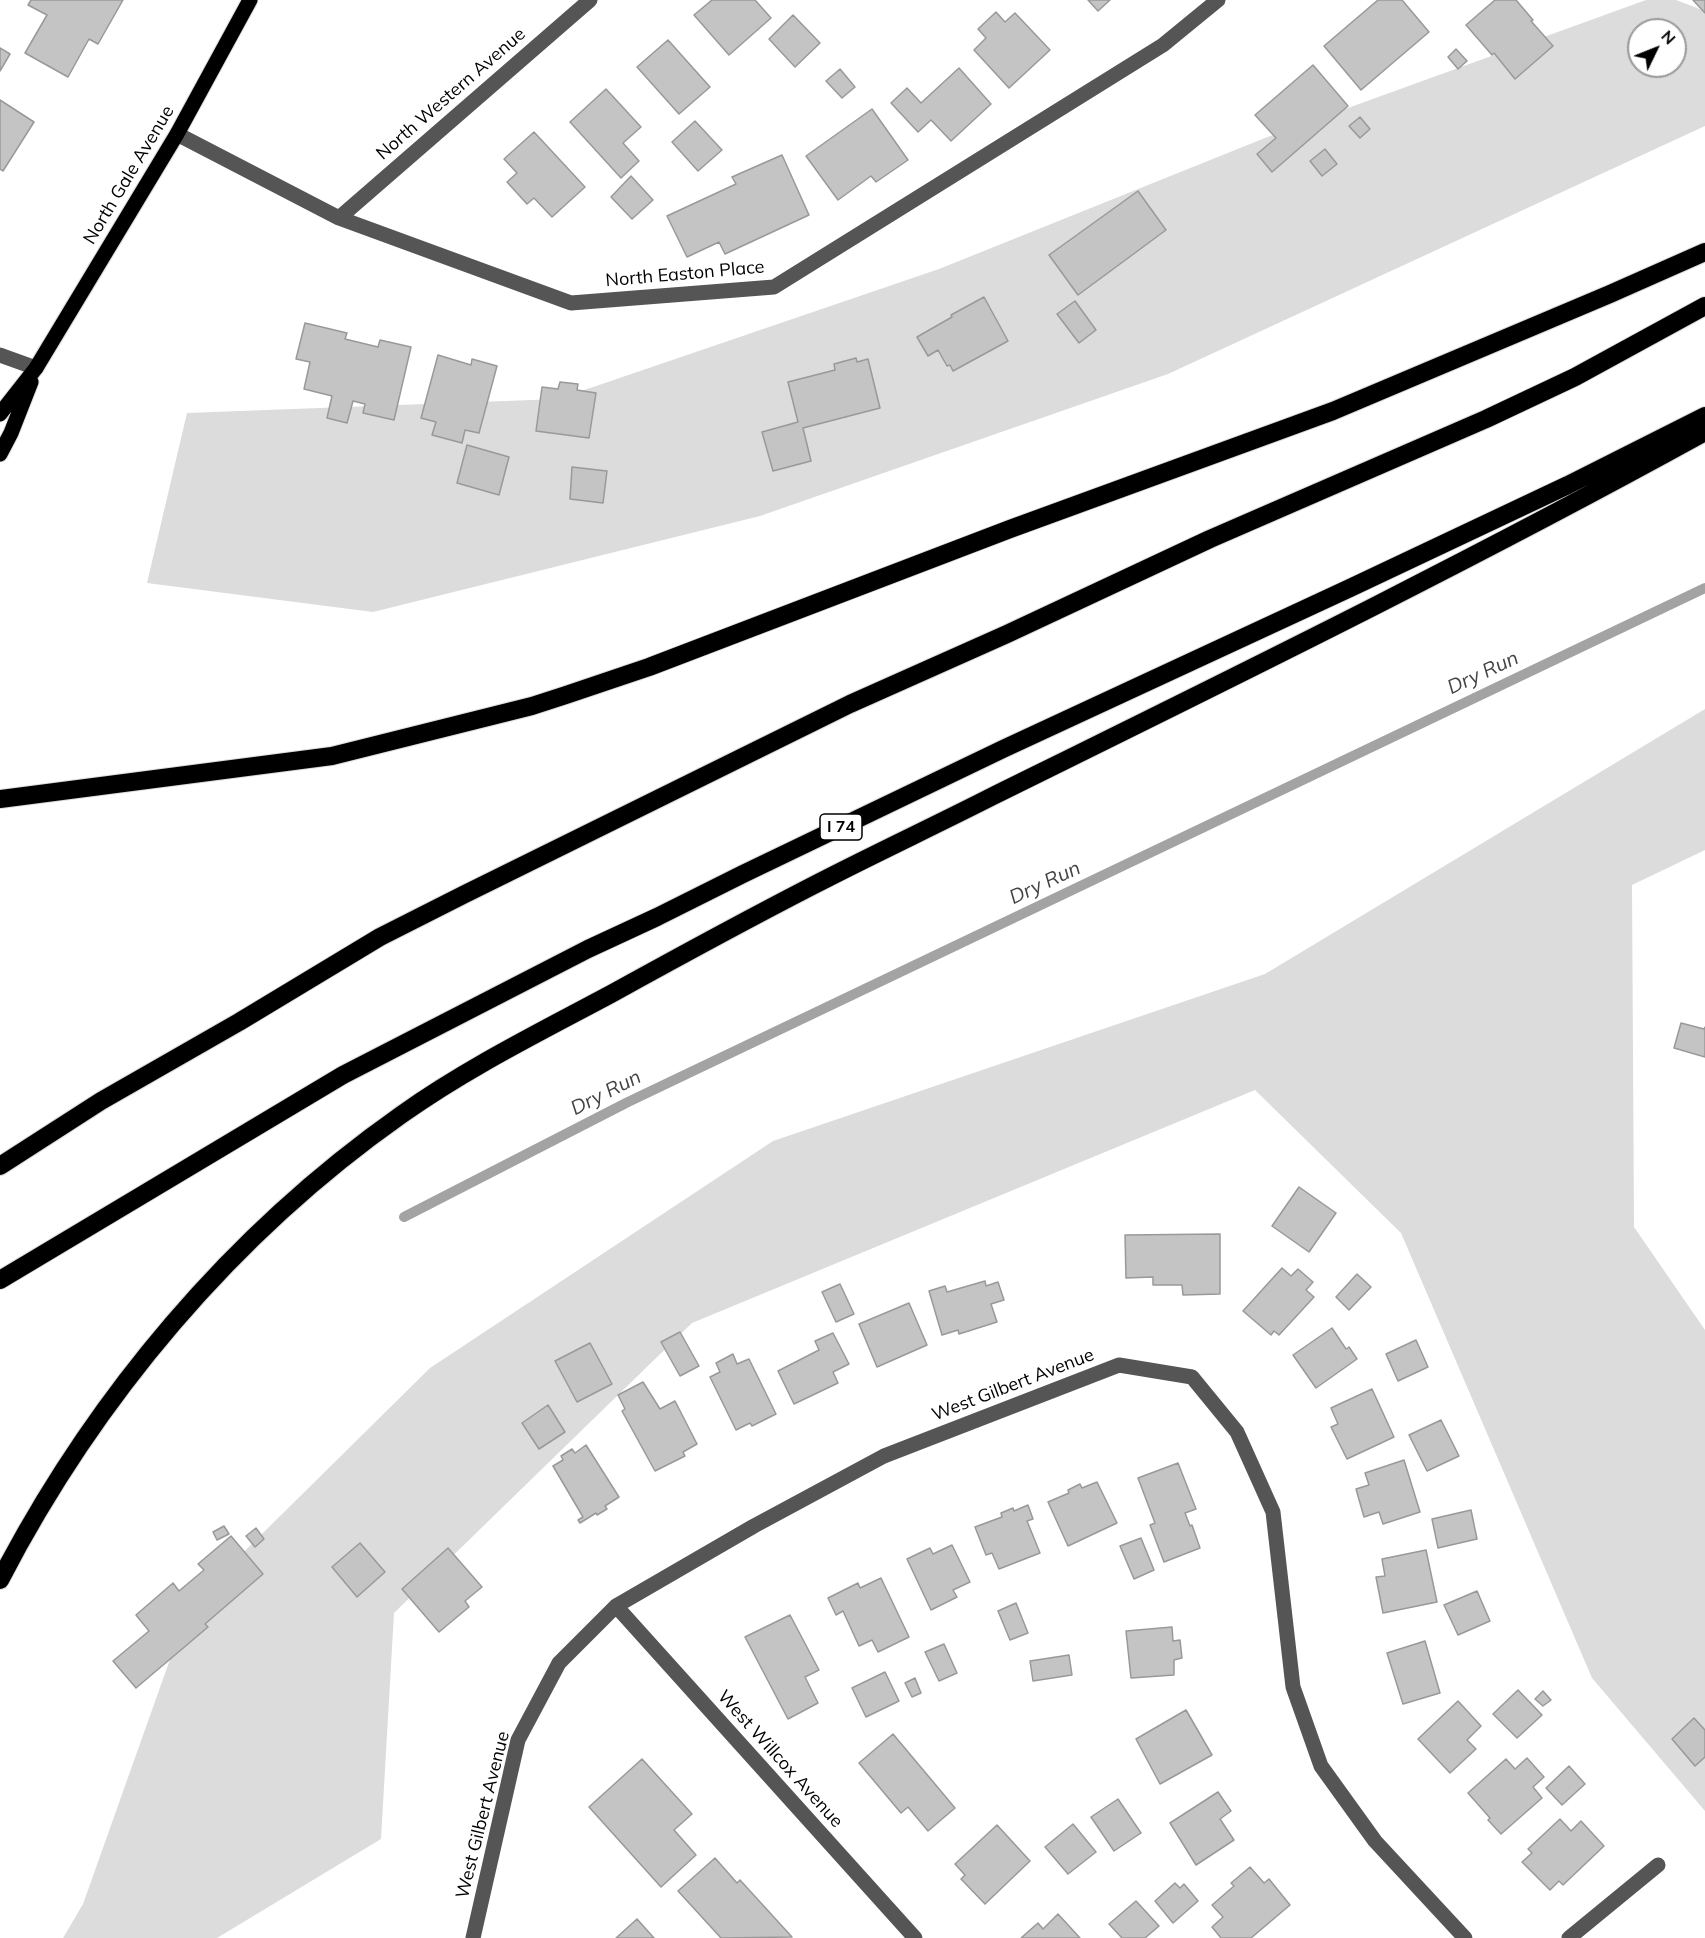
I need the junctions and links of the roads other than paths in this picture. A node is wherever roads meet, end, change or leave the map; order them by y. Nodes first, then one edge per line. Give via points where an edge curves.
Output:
1 (250, 0) edge
2 (590, 0) edge
3 (1218, 0) edge
4 (177, 134) junction
5 (339, 218) junction
6 (1705, 252) edge
7 (1705, 306) edge
8 (0, 355) edge
9 (36, 368) junction
10 (0, 414) edge
11 (1705, 416) edge
12 (1705, 432) edge
13 (0, 454) edge
14 (3, 797) edge
15 (0, 1167) edge
16 (0, 1280) edge
17 (0, 1580) edge
18 (616, 1606) junction
19 (1658, 1865) dead end
20 (473, 1938) edge
21 (915, 1938) edge
22 (1465, 1938) edge
23 (1569, 1938) edge

1 - 4 main road, North Gale Avenue
2 - 5 street, North Western Avenue
3 - 5 street, North Easton Place via 1163,45 774,286 571,303
4 - 5 street, North Easton Place
4 - 9 main road, North Gale Avenue
6 - 14 highway via 1333,411 1010,529 649,668 532,706 332,756
7 - 15 highway via 1486,420 1210,539 850,704 465,894 380,937 101,1101
8 - 9 street
9 - 10 main road, North Gale Avenue
9 - 13 main road, North Gale Avenue
11 - 16 highway, I 74 via 1537,500 588,948 343,1075
12 - 17 highway via 1501,542 815,885 467,1072 401,1114 294,1200 193,1301 95,1423 43,1503
18 - 20 street, West Gilbert Avenue via 559,1663 518,1740
18 - 21 street, West Willcox Avenue
18 - 22 street, West Gilbert Avenue via 884,1456 1119,1365 1192,1377 1237,1432 1273,1512 1293,1687 1321,1766 1375,1841
19 - 23 street

